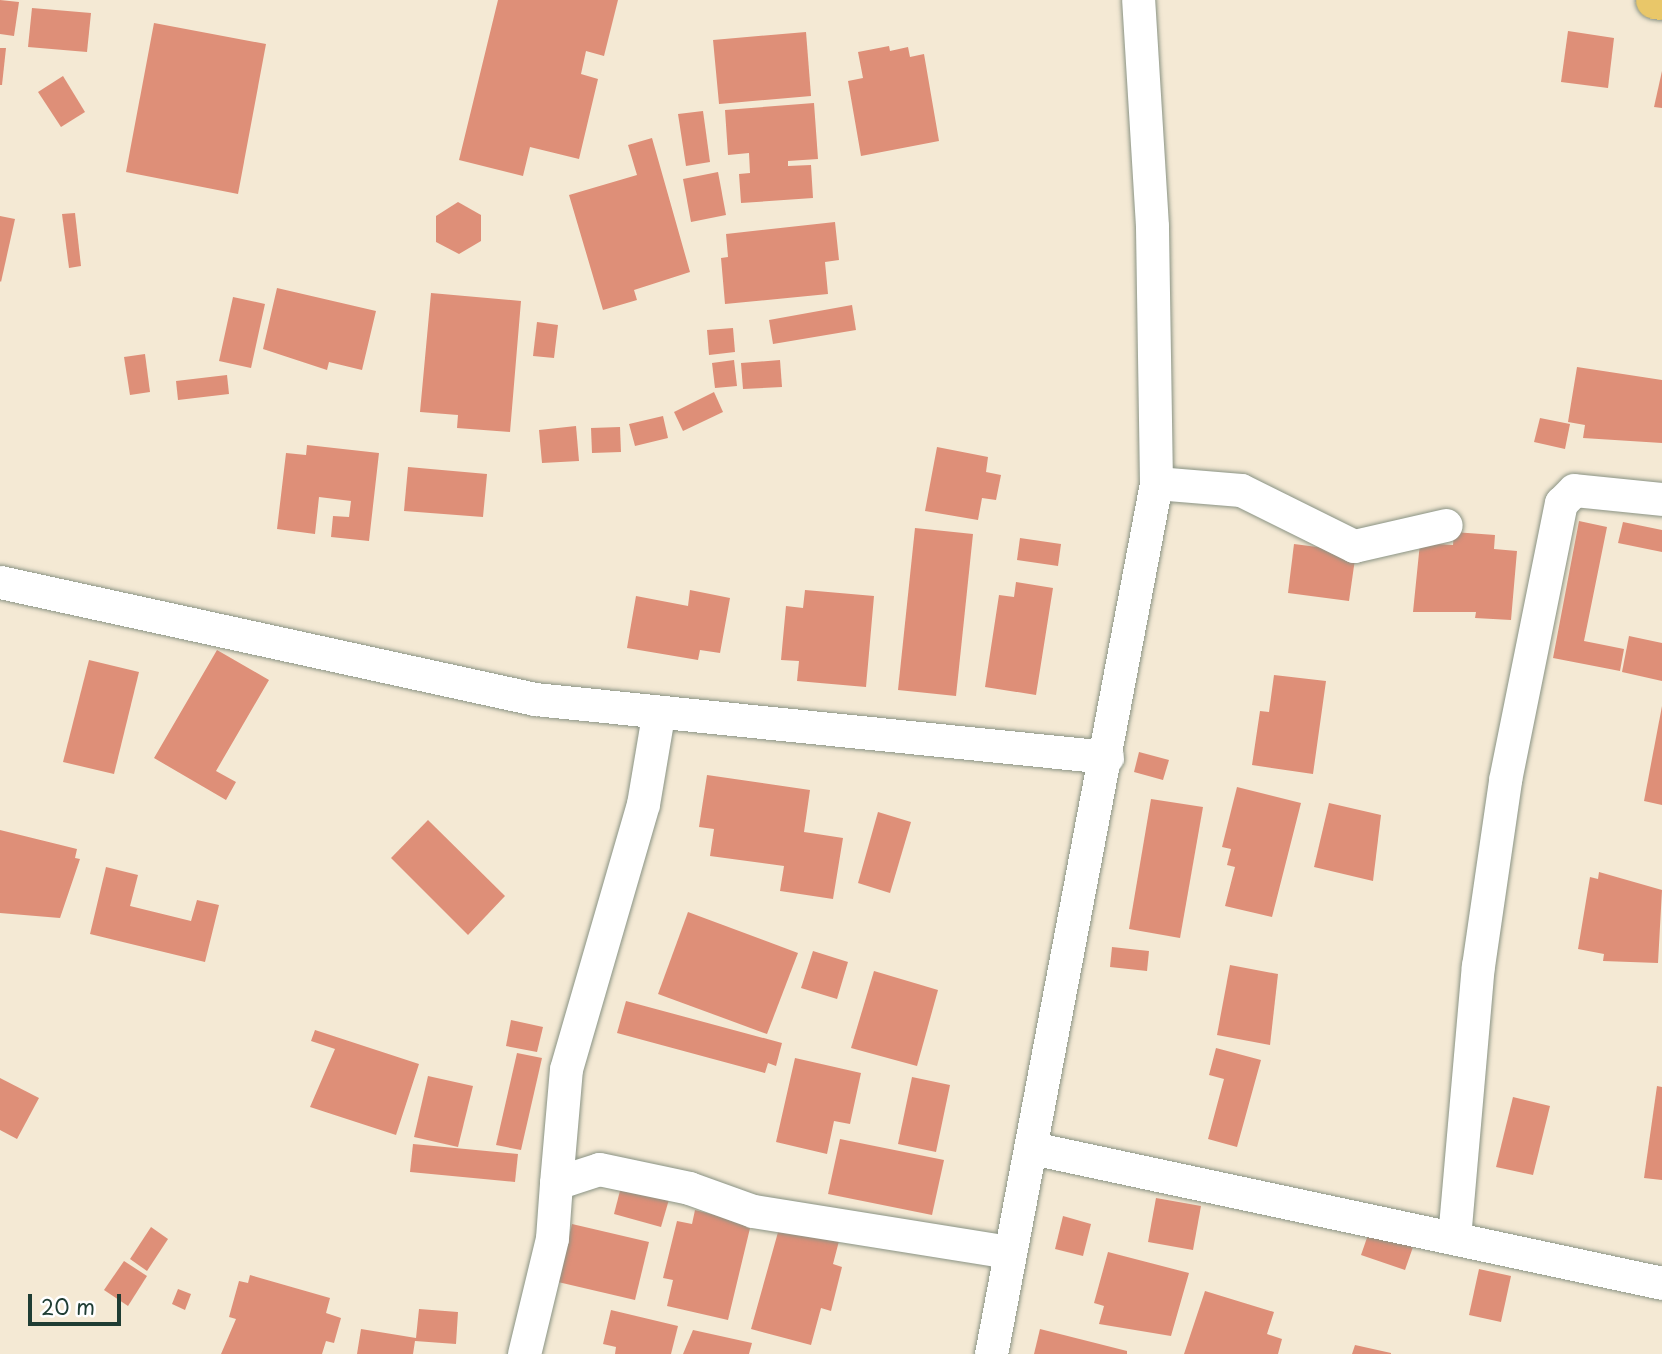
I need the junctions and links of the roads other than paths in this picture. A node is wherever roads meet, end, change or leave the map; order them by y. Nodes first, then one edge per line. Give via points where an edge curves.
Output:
1 (1138, 0) edge
2 (1655, 0) edge
3 (1662, 1) edge
4 (1156, 483) junction
5 (1662, 499) edge
6 (1446, 525) dead end
7 (0, 582) edge
8 (658, 715) junction
9 (1107, 757) junction
10 (1032, 1148) junction
11 (556, 1183) junction
12 (1454, 1238) junction
13 (1010, 1251) junction
14 (1662, 1283) edge
15 (524, 1354) edge
16 (991, 1354) edge

1 - 4 street via 1152,226
2 - 3 highway
4 - 6 street via 1241,490 1354,546
4 - 9 street
5 - 12 street via 1574,491 1561,503 1505,780 1478,966
7 - 8 street via 535,699
8 - 9 street via 747,718
8 - 11 street via 643,804 566,1069
9 - 10 street via 1063,947
10 - 12 street
10 - 13 street
11 - 13 street via 599,1169 689,1188 753,1211
11 - 15 street via 552,1238
12 - 14 street
13 - 16 street

